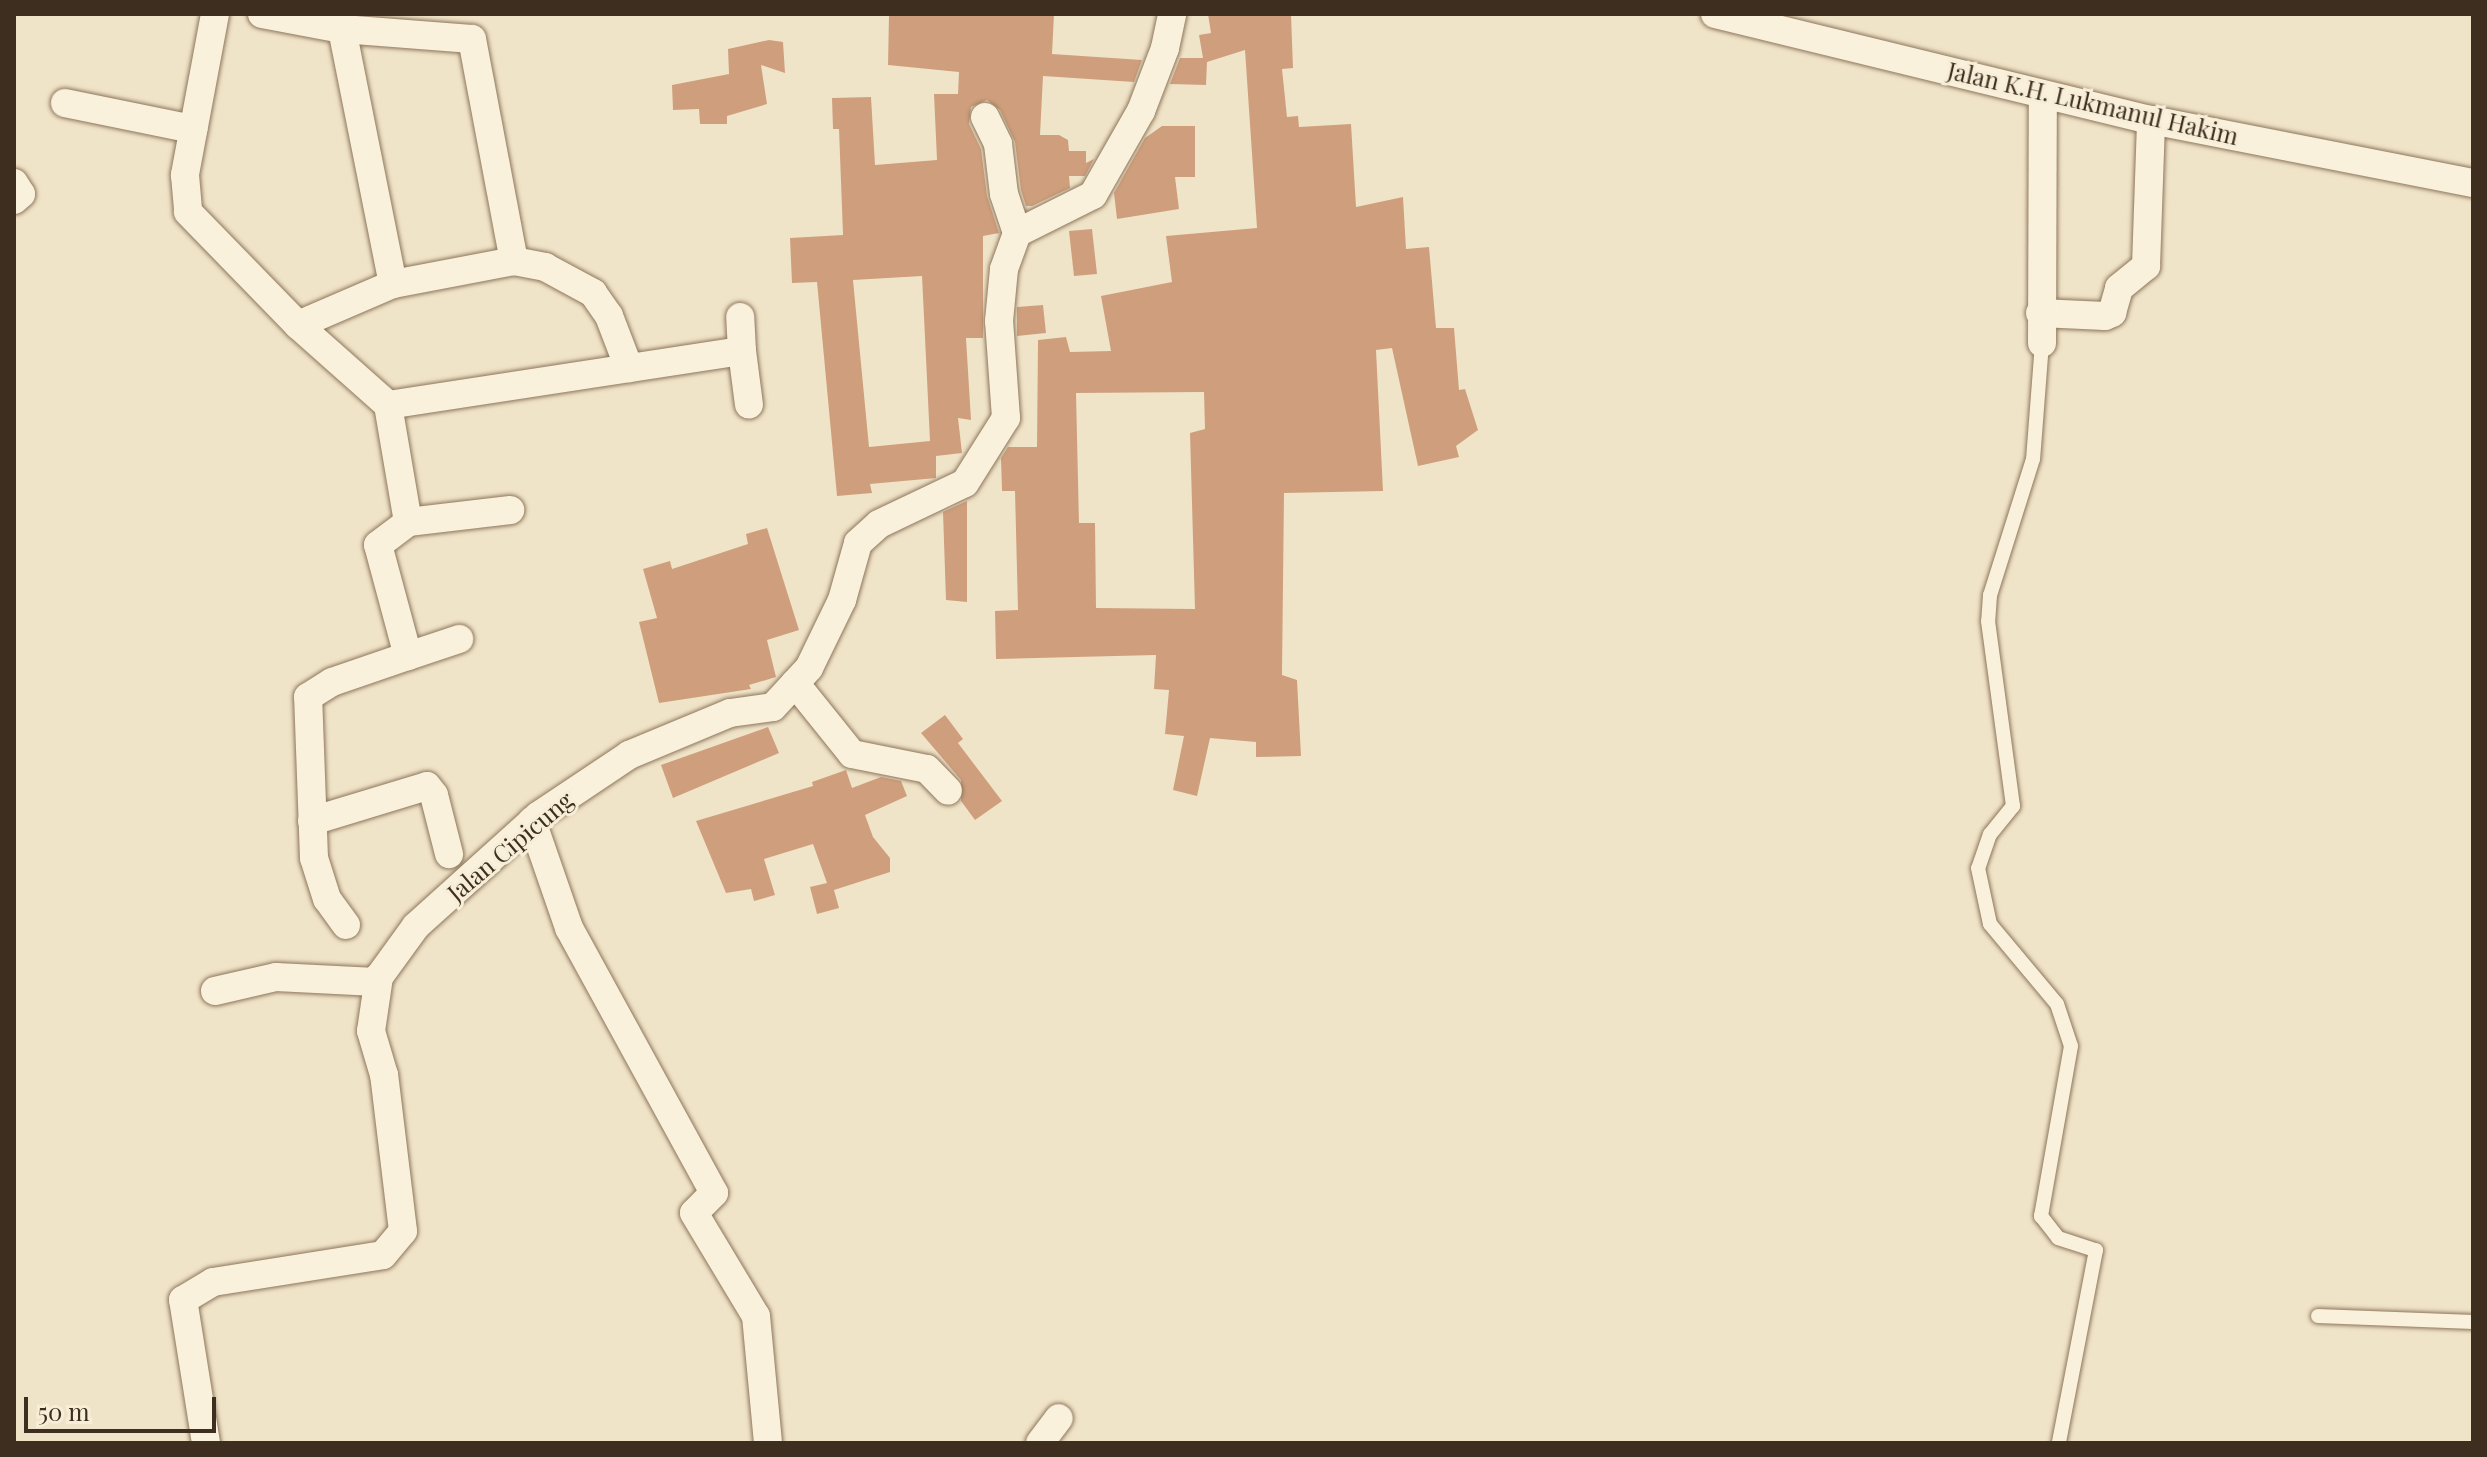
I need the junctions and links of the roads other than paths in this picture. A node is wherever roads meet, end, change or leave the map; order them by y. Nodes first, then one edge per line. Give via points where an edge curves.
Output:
1 (215, 14) edge
2 (262, 14) edge
3 (1172, 14) edge
4 (1715, 14) edge
5 (342, 29) junction
6 (2043, 96) junction
7 (65, 103) dead end
8 (985, 117) dead end
9 (2151, 120) junction
10 (193, 129) junction
11 (14, 183) edge
12 (2473, 183) edge
13 (14, 200) edge
14 (1017, 233) junction
15 (514, 261) junction
16 (393, 284) junction
17 (2040, 313) junction
18 (740, 317) dead end
19 (298, 325) junction
20 (2042, 343) joint
21 (742, 351) junction
22 (629, 368) junction
23 (388, 405) junction
24 (749, 405) dead end
25 (510, 510) dead end
26 (408, 522) junction
27 (459, 639) dead end
28 (408, 656) junction
29 (795, 683) junction
30 (948, 791) dead end
31 (312, 821) junction
32 (532, 821) junction
33 (449, 854) dead end
34 (346, 925) dead end
35 (383, 972) junction
36 (215, 991) dead end
37 (2318, 1316) dead end
38 (2473, 1322) edge
39 (1059, 1418) dead end
40 (206, 1443) edge
41 (768, 1443) edge
42 (1040, 1443) edge
43 (2059, 1443) edge

1 - 10 street
2 - 5 street
3 - 14 street via 1141,111 1093,195
4 - 6 street, Jalan K.H. Lukmanul Hakim
5 - 15 street via 472,39
5 - 16 street
6 - 9 street, Jalan K.H. Lukmanul Hakim
6 - 17 street
7 - 10 street
8 - 14 street via 998,144 1006,205
9 - 12 street, Jalan K.H. Lukmanul Hakim
9 - 17 street via 2146,266 2119,288 2112,313
10 - 19 street via 185,175 188,212
11 - 13 street via 21,194
14 - 29 street, Jalan Cipicung via 1004,269 999,321 1006,418 965,483 879,524 858,543 842,600 809,668
15 - 16 street
15 - 22 street via 545,267 593,293 609,316
16 - 19 street
17 - 20 street
18 - 21 street
19 - 23 street
20 - 43 lane via 2033,459 1990,595 1988,621 2013,806 1990,834 1978,868 1990,924 2057,1004 2071,1046 2041,1216 2058,1238 2096,1250
21 - 22 street
21 - 24 street
22 - 23 street
23 - 26 street
25 - 26 street
26 - 28 street via 378,545
27 - 28 street
28 - 31 street via 332,682 308,697
29 - 30 street via 852,754 927,769
29 - 32 street, Jalan Cipicung via 773,707 730,713 629,755
31 - 33 street via 427,786
31 - 34 street via 318,876
32 - 35 street, Jalan Cipicung via 416,926
32 - 41 street via 569,928 714,1193 694,1213 756,1316
35 - 36 street via 276,977
35 - 40 street via 371,1031 384,1075 403,1231 383,1255 213,1282 183,1300
37 - 38 lane
39 - 42 street

